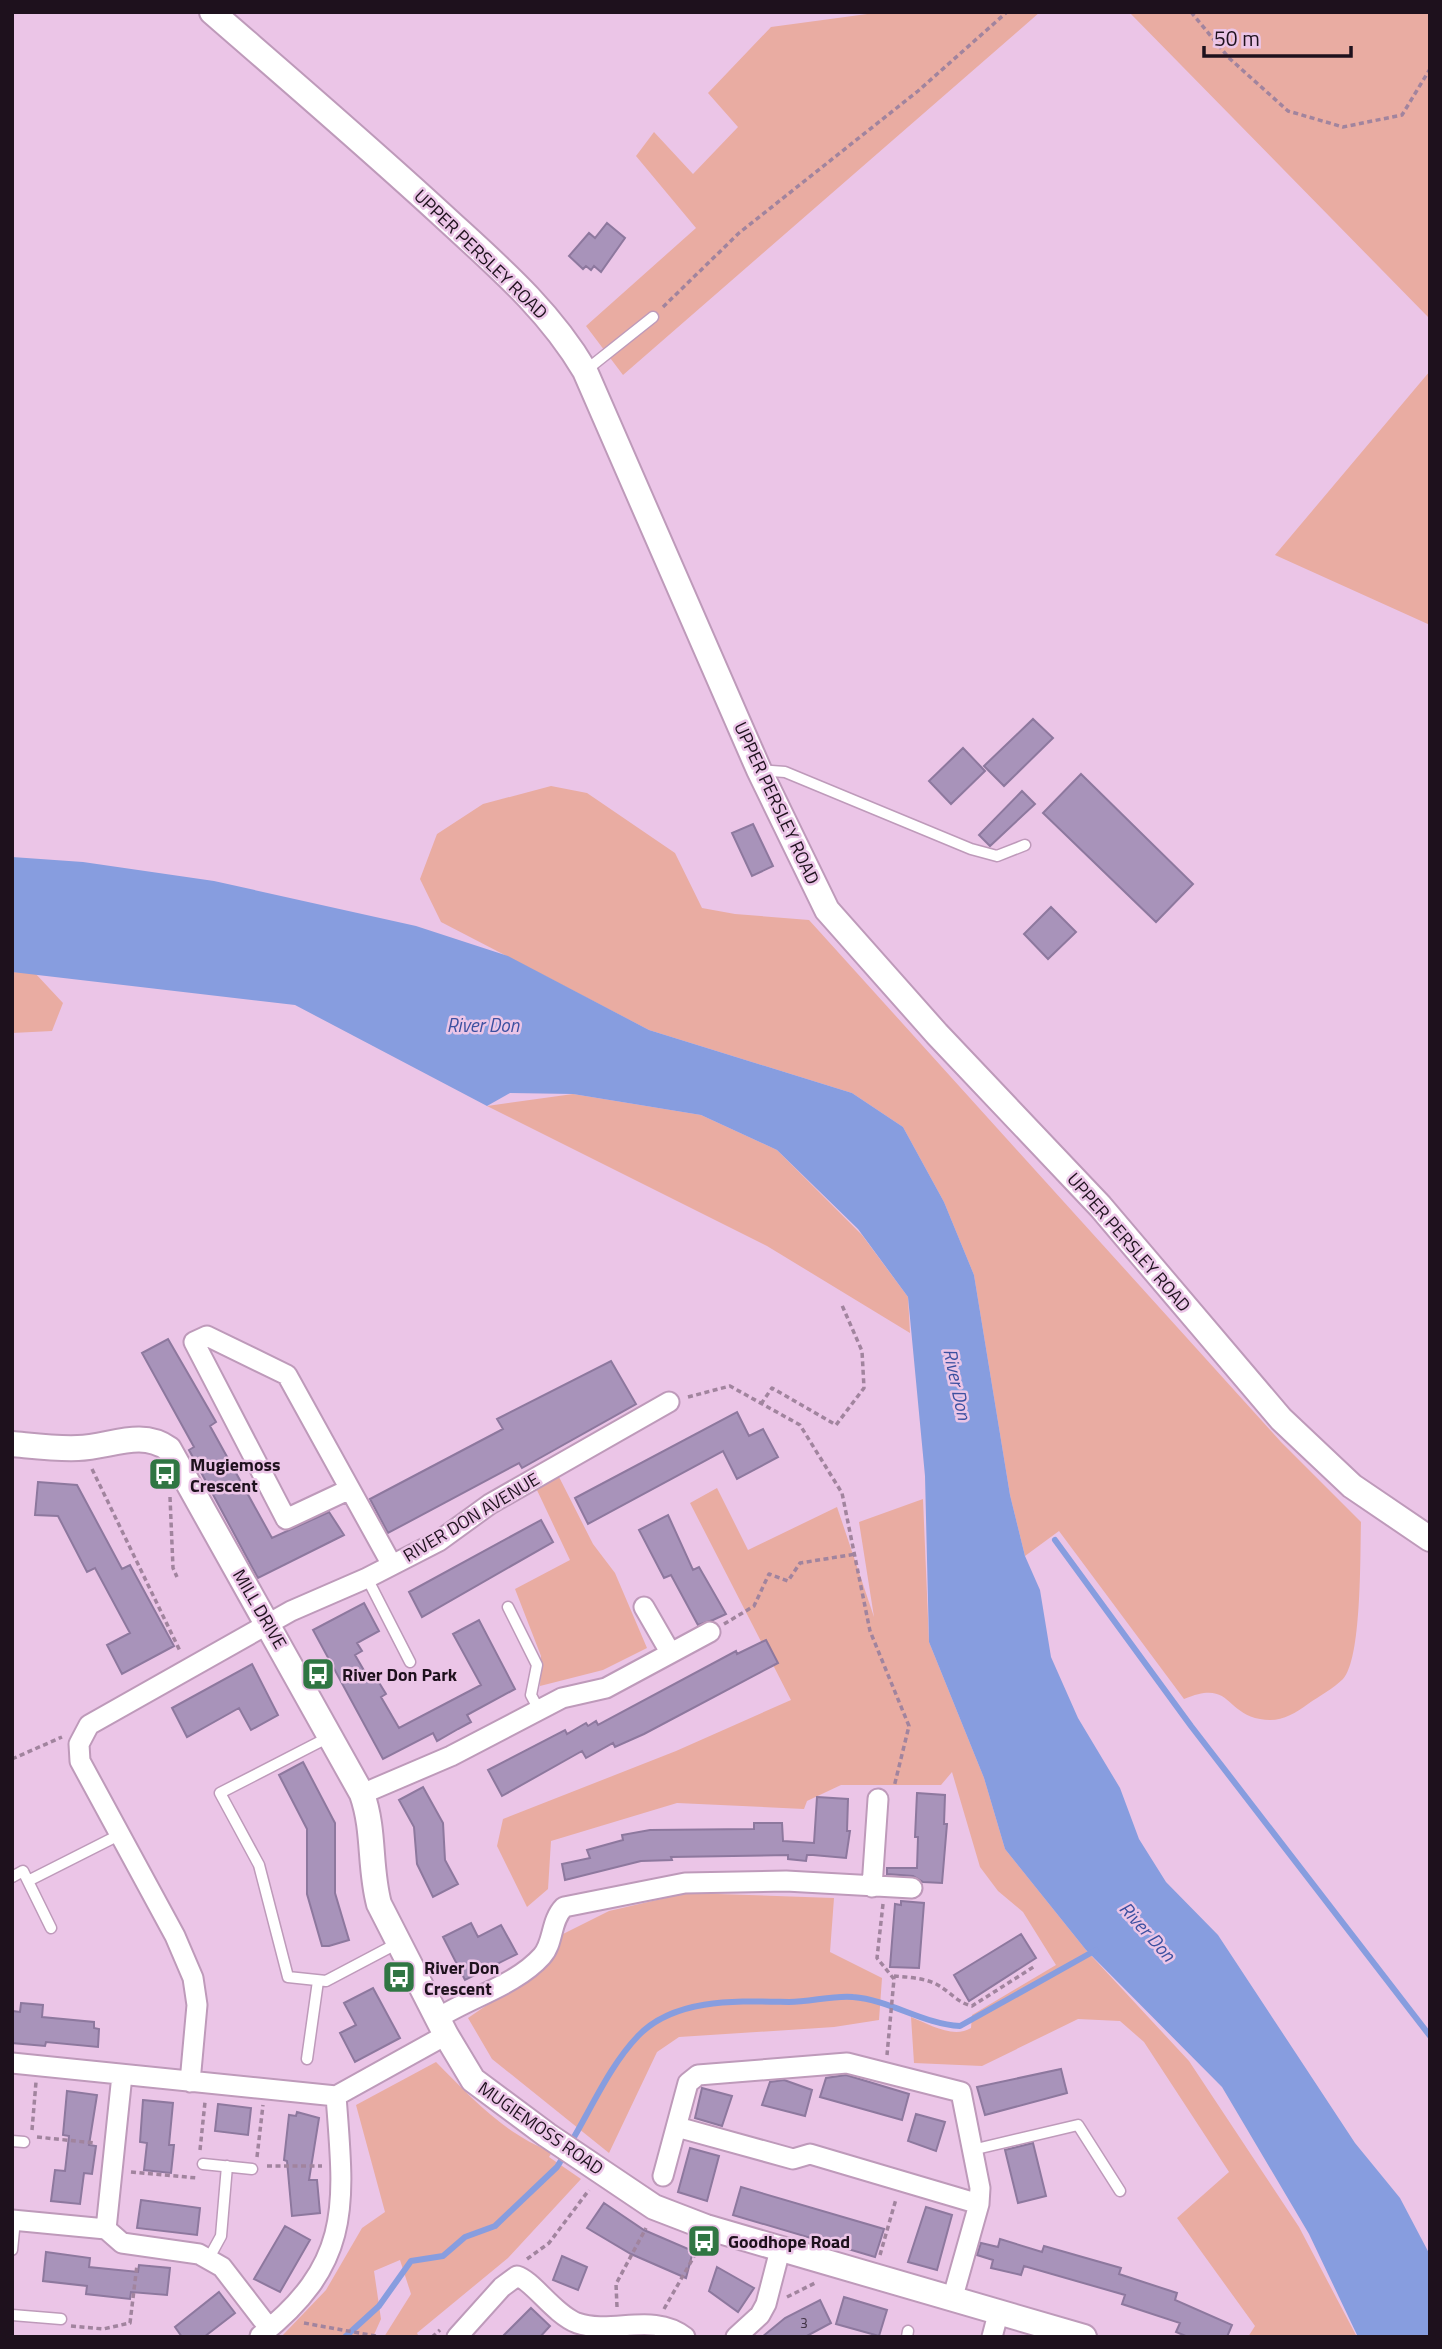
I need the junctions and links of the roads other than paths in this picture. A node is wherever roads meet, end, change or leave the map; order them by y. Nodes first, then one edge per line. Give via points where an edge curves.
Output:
1 (212, 12) edge
2 (653, 317) road end
3 (585, 371) junction
4 (759, 770) junction
5 (1025, 845) dead end
6 (669, 1402) road end
7 (12, 1444) edge
8 (350, 1489) junction
9 (1430, 1539) edge
10 (392, 1565) junction
11 (367, 1578) junction
12 (508, 1607) dead end
13 (644, 1607) dead end
14 (271, 1625) junction
15 (710, 1632) road end
16 (670, 1653) junction
17 (410, 1662) dead end
18 (539, 1710) junction
19 (330, 1737) junction
20 (362, 1794) junction
21 (878, 1799) road end
22 (119, 1835) junction
23 (12, 1877) edge
24 (28, 1881) junction
25 (872, 1887) junction
26 (903, 1888) road end
27 (51, 1928) dead end
28 (399, 1943) junction
29 (318, 1981) junction
30 (442, 2026) junction
31 (307, 2059) dead end
32 (12, 2063) edge
33 (122, 2075) junction
34 (198, 2083) junction
35 (337, 2095) junction
36 (677, 2127) junction
37 (12, 2141) edge
38 (24, 2142) dead end
39 (972, 2150) junction
40 (200, 2166) road end
41 (227, 2166) junction
42 (252, 2169) dead end
43 (663, 2176) dead end
44 (1120, 2191) dead end
45 (979, 2204) junction
46 (14, 2220) edge
47 (106, 2229) junction
48 (780, 2249) junction
49 (12, 2250) edge
50 (209, 2258) junction
51 (952, 2300) junction
52 (12, 2315) edge
53 (61, 2319) road end
54 (995, 2325) edge
55 (264, 2333) edge
56 (457, 2337) edge
57 (685, 2337) edge
58 (736, 2337) edge
59 (1084, 2337) edge

1 - 3 street, UPPER PERSLEY ROAD via 354,134 530,296 567,340
2 - 3 lane
3 - 4 street, UPPER PERSLEY ROAD
4 - 5 lane via 796,776 971,849 998,856
4 - 9 street, UPPER PERSLEY ROAD via 827,910 1100,1206 1281,1419 1352,1486
6 - 10 street, RIVER DON AVENUE
7 - 14 street, MILL DRIVE via 82,1448 142,1438 158,1441 176,1459
8 - 8 street via 287,1375 207,1336 194,1342 286,1519
8 - 10 street
10 - 11 street, RIVER DON AVENUE
11 - 14 street, RIVER DON AVENUE via 291,1611
11 - 17 lane
12 - 18 lane via 537,1665 531,1695
13 - 16 street
14 - 19 street, MILL DRIVE
14 - 22 street via 89,1725 79,1744 80,1761
15 - 16 street
16 - 18 street via 606,1688 562,1698
18 - 20 street via 451,1756
19 - 20 street, MILL DRIVE
19 - 29 lane via 220,1793 259,1865 288,1977
20 - 28 street, MILL DRIVE via 370,1817 373,1883
21 - 25 street
22 - 24 lane
22 - 34 street via 193,1978
23 - 24 lane via 23,1871
24 - 27 lane
25 - 26 street
25 - 30 street via 786,1881 685,1883 564,1907 555,1916 545,1953 532,1966
28 - 29 lane
28 - 30 street, MILL DRIVE
29 - 31 lane
30 - 35 street
30 - 48 street, MUGIEMOSS ROAD via 473,2080 654,2207
32 - 33 street
33 - 34 street
33 - 47 street
34 - 35 street
35 - 55 street via 340,2212 326,2261 310,2287
36 - 39 street via 688,2083 698,2075 847,2063 961,2092
36 - 43 street
36 - 45 street via 793,2159 810,2154
37 - 38 lane
39 - 44 lane via 1078,2125
39 - 45 street
40 - 41 lane
41 - 42 lane
41 - 50 lane via 221,2236
45 - 51 street
46 - 47 street
46 - 49 lane
47 - 50 street via 122,2243 185,2250
48 - 51 street, MUGIEMOSS ROAD
48 - 58 street via 760,2315
50 - 55 street via 234,2281
51 - 54 street, MUGIEMOSS ROAD
52 - 53 lane
54 - 59 street, MUGIEMOSS ROAD
56 - 57 street via 517,2276 565,2317 580,2324 661,2325

